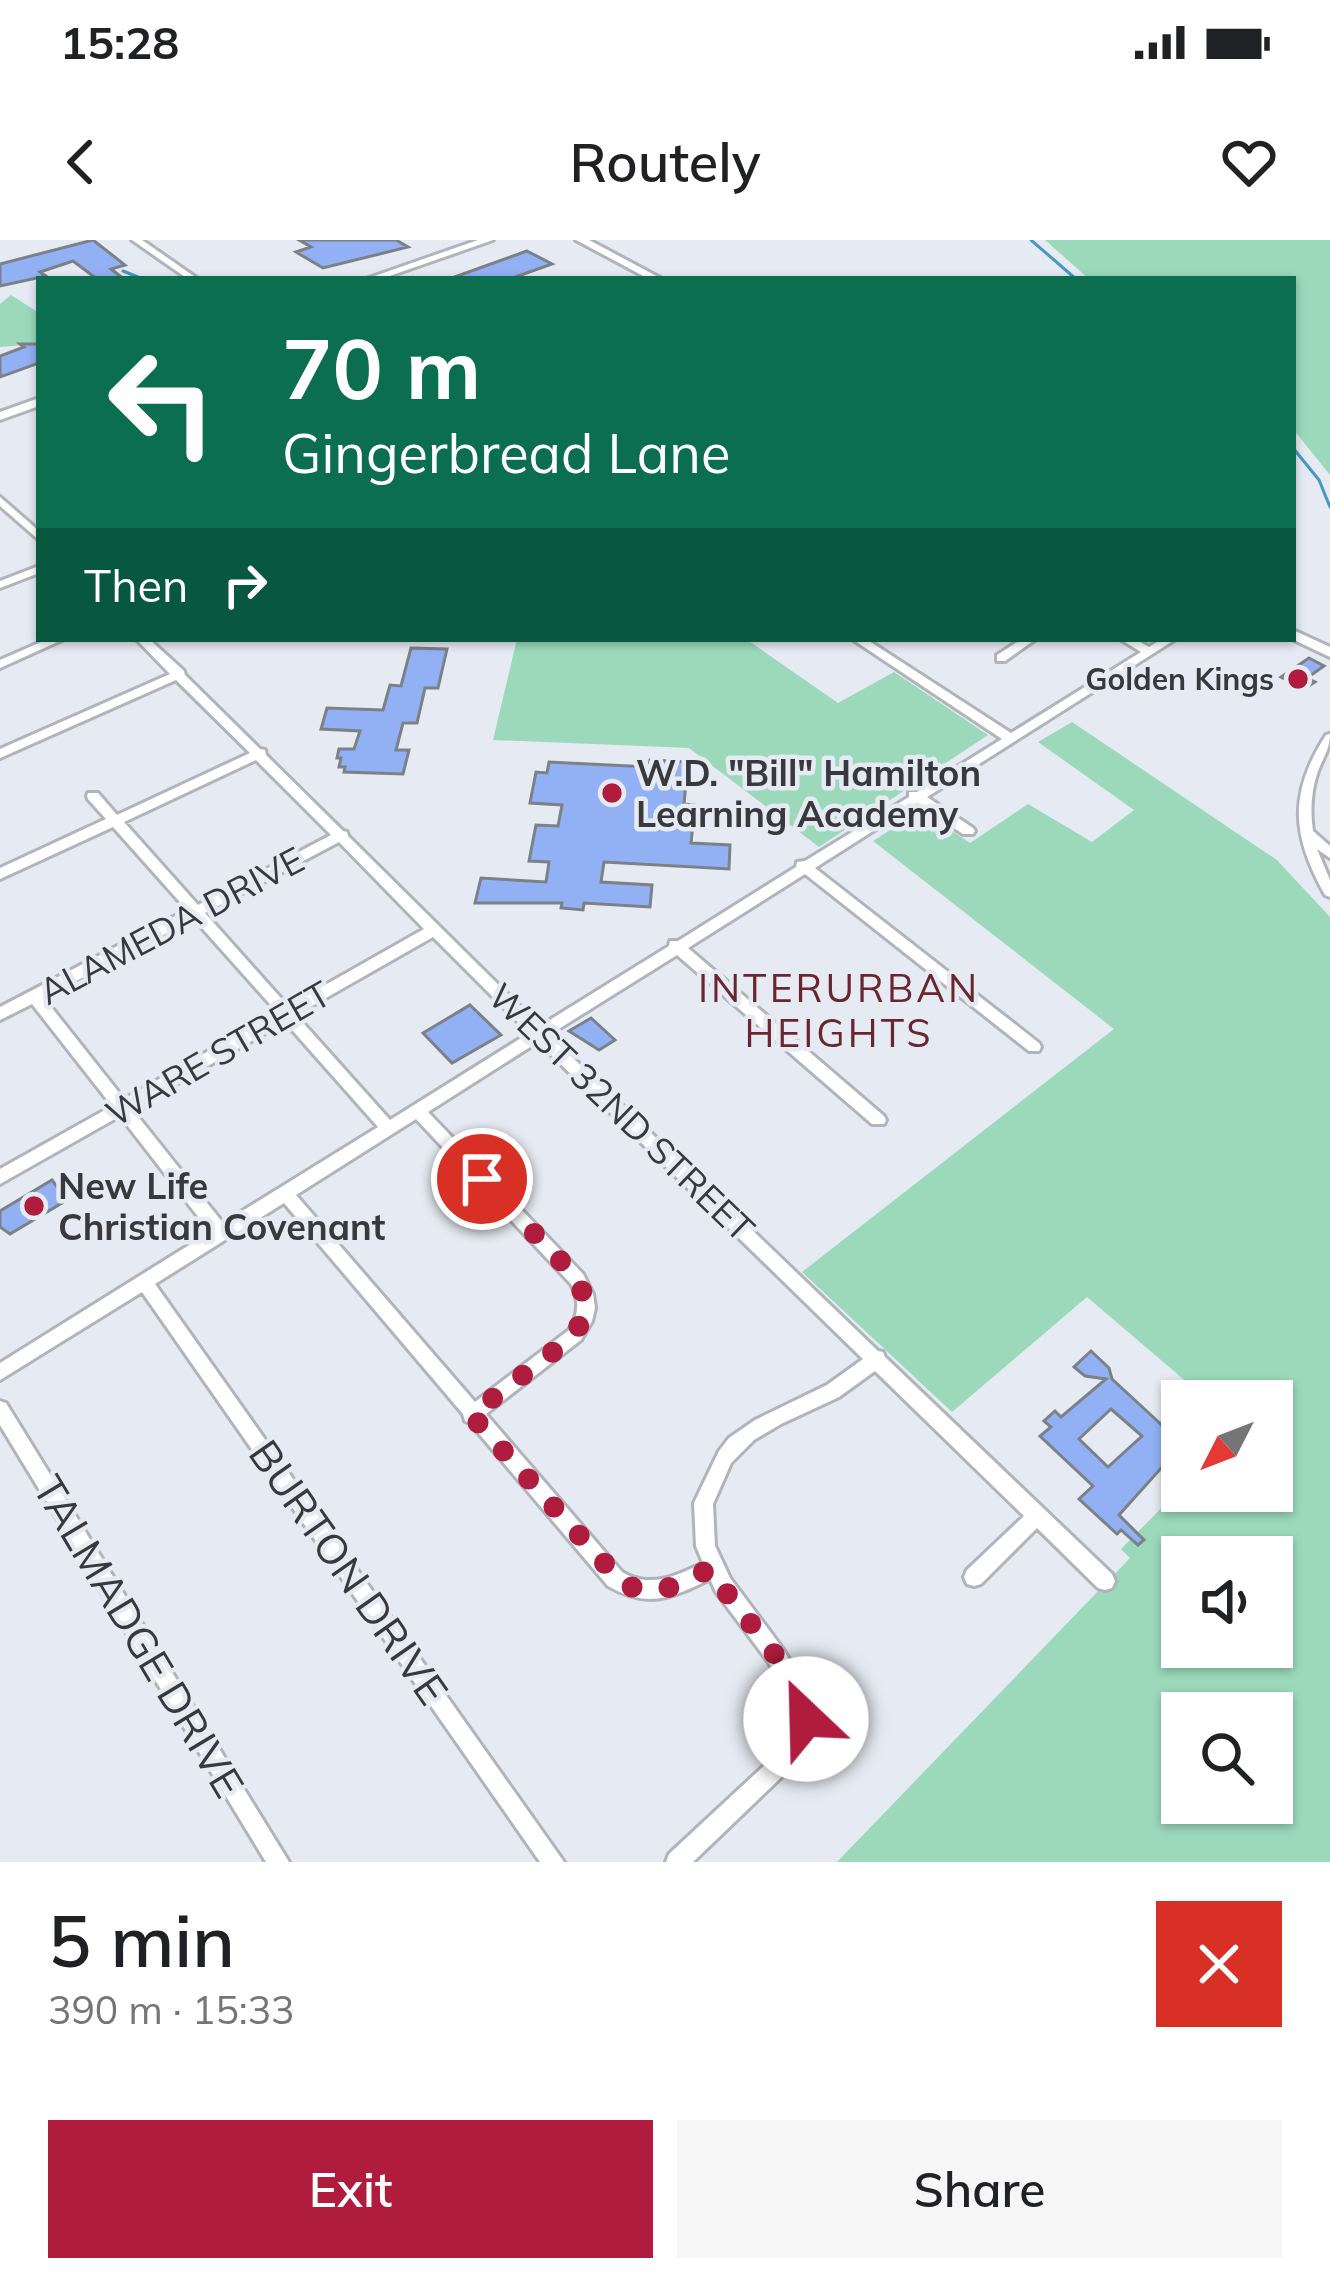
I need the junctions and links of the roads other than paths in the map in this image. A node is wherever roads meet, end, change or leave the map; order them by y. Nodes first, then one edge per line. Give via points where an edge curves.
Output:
1 (136, 240) edge
2 (488, 240) edge
3 (504, 242) edge
4 (590, 243) edge
5 (190, 276) edge
6 (380, 276) edge
7 (400, 276) edge
8 (650, 276) edge
9 (36, 399) edge
10 (0, 412) edge
11 (0, 500) edge
12 (36, 519) edge
13 (25, 523) junction
14 (36, 534) edge
15 (36, 570) edge
16 (0, 585) edge
17 (1296, 636) edge
18 (51, 642) edge
19 (145, 642) edge
20 (863, 642) edge
21 (1025, 642) edge
22 (1131, 642) edge
23 (1164, 642) edge
24 (1149, 652) junction
25 (1330, 653) edge
26 (1001, 658) dead end
27 (0, 664) edge
28 (180, 674) junction
29 (1008, 737) junction
30 (1329, 742) edge
31 (261, 753) junction
32 (0, 754) edge
33 (914, 795) junction
34 (93, 796) dead end
35 (112, 821) junction
36 (968, 831) dead end
37 (1304, 831) junction
38 (342, 835) junction
39 (1330, 853) edge
40 (802, 866) junction
41 (0, 874) edge
42 (1330, 892) edge
43 (194, 913) junction
44 (435, 928) junction
45 (675, 945) junction
46 (35, 997) junction
47 (286, 1013) junction
48 (0, 1014) edge
49 (540, 1034) junction
50 (1034, 1047) dead end
51 (122, 1107) junction
52 (419, 1112) junction
53 (878, 1120) dead end
54 (389, 1130) junction
55 (0, 1177) edge
56 (286, 1194) junction
57 (222, 1234) junction
58 (144, 1282) junction
59 (877, 1358) junction
60 (0, 1372) edge
61 (0, 1409) edge
62 (471, 1415) junction
63 (1038, 1515) junction
64 (710, 1569) junction
65 (974, 1577) dead end
66 (1106, 1581) dead end
67 (278, 1862) edge
68 (554, 1862) edge
69 (676, 1862) edge

1 - 5 street
2 - 6 main road
3 - 7 main road
4 - 8 main road
9 - 10 main road
11 - 13 street
12 - 13 street
13 - 14 street
15 - 16 street
17 - 25 main road
18 - 27 street
19 - 28 street, WEST 32ND STREET
20 - 29 street
21 - 26 street
22 - 24 street
23 - 24 street
24 - 29 street
28 - 31 street, WEST 32ND STREET
28 - 32 street
29 - 33 street
30 - 37 street via 1307,777
31 - 35 street
31 - 38 street, WEST 32ND STREET
33 - 36 street
33 - 40 street
34 - 35 street
35 - 41 street
35 - 43 street
37 - 39 street
37 - 42 street
38 - 43 street, ALAMEDA DRIVE
38 - 44 street, WEST 32ND STREET
40 - 45 street
40 - 50 street
43 - 46 street, ALAMEDA DRIVE
43 - 47 street
44 - 47 street, WARE STREET
44 - 49 street, WEST 32ND STREET
45 - 49 street
45 - 53 street
46 - 48 street, ALAMEDA DRIVE
46 - 51 street
47 - 51 street, WARE STREET
47 - 54 street
49 - 52 street
49 - 59 street, WEST 32ND STREET
51 - 55 street, WARE STREET
51 - 57 street
52 - 54 street
52 - 62 street via 578,1279 586,1297 575,1335
54 - 56 street
56 - 57 street
56 - 62 street
57 - 58 street
58 - 60 street
58 - 68 street, BURTON DRIVE
59 - 63 street, WEST 32ND STREET
59 - 64 street via 831,1392 748,1433 726,1455 704,1504
61 - 67 street, TALMADGE DRIVE
62 - 64 street via 625,1586 661,1591
63 - 65 street
63 - 66 street, WEST 32ND STREET
64 - 69 street via 796,1682 806,1719 800,1743

